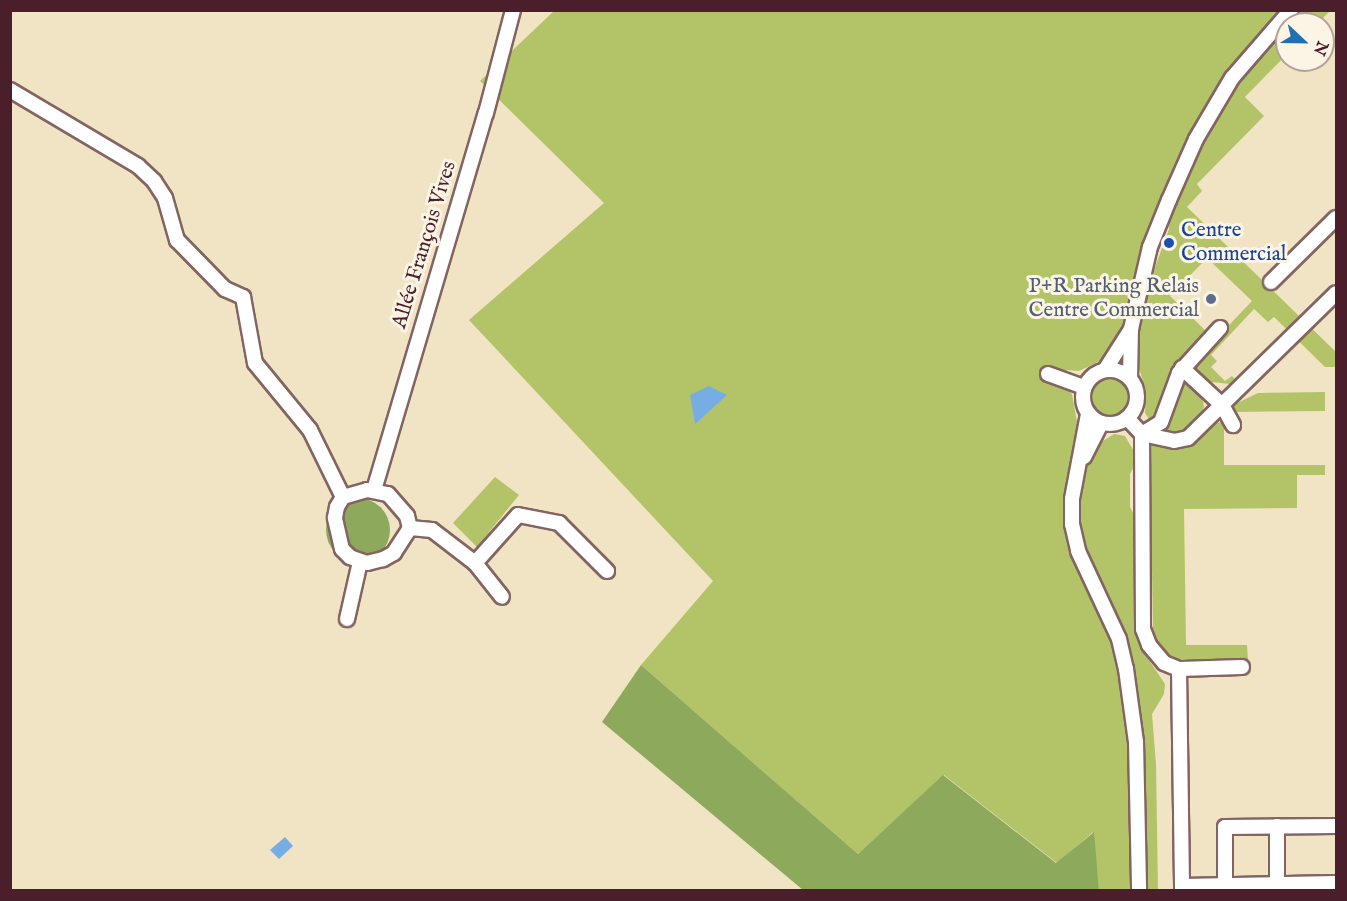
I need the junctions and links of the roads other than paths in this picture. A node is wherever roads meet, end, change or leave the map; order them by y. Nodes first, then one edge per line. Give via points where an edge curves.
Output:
1 (513, 10) edge
2 (1291, 10) edge
3 (10, 90) edge
4 (1336, 218) edge
5 (1271, 282) dead end
6 (1336, 293) edge
7 (1220, 328) dead end
8 (1131, 329) junction
9 (1182, 368) junction
10 (1105, 370) junction
11 (1048, 374) dead end
12 (1130, 378) junction
13 (1084, 387) junction
14 (1222, 405) junction
15 (1088, 414) junction
16 (1127, 418) junction
17 (1101, 423) junction
18 (1233, 425) dead end
19 (1142, 434) junction
20 (1076, 473) junction
21 (374, 490) junction
22 (343, 497) junction
23 (410, 528) junction
24 (360, 562) junction
25 (475, 562) junction
26 (607, 571) dead end
27 (502, 597) dead end
28 (346, 619) dead end
29 (1242, 667) dead end
30 (1179, 669) junction
31 (1277, 826) junction
32 (1336, 826) edge
33 (1336, 883) edge
34 (1277, 887) edge
35 (1182, 888) edge
36 (1225, 888) edge
37 (1139, 891) edge

1 - 21 street, Allée François Vives
2 - 8 street via 1232,78 1196,139 1150,247
3 - 22 street via 146,172 160,189 173,233 183,248 225,289 243,297 255,363 310,430
4 - 5 street
6 - 14 street
7 - 9 street
8 - 10 street
8 - 12 street
9 - 14 street
9 - 19 street via 1161,422
10 - 12 street
10 - 13 street via 1089,379
11 - 13 street
12 - 16 street via 1136,403
13 - 15 street
14 - 18 street
14 - 19 street via 1181,441
15 - 17 street
15 - 20 street
16 - 17 street
16 - 19 street
17 - 20 street
19 - 30 street via 1143,629 1149,645 1164,663
20 - 37 street via 1072,524 1078,551 1119,639 1131,697 1136,741
21 - 22 street
21 - 23 street via 397,502
22 - 24 street via 335,518 338,540 342,549
23 - 24 street via 394,553 375,562
23 - 25 street via 432,530
24 - 28 street
25 - 26 street via 518,515 559,523
25 - 27 street
29 - 30 street
30 - 35 street
31 - 32 street
31 - 34 street
31 - 36 street via 1225,828
33 - 34 street
34 - 36 street
35 - 36 street

